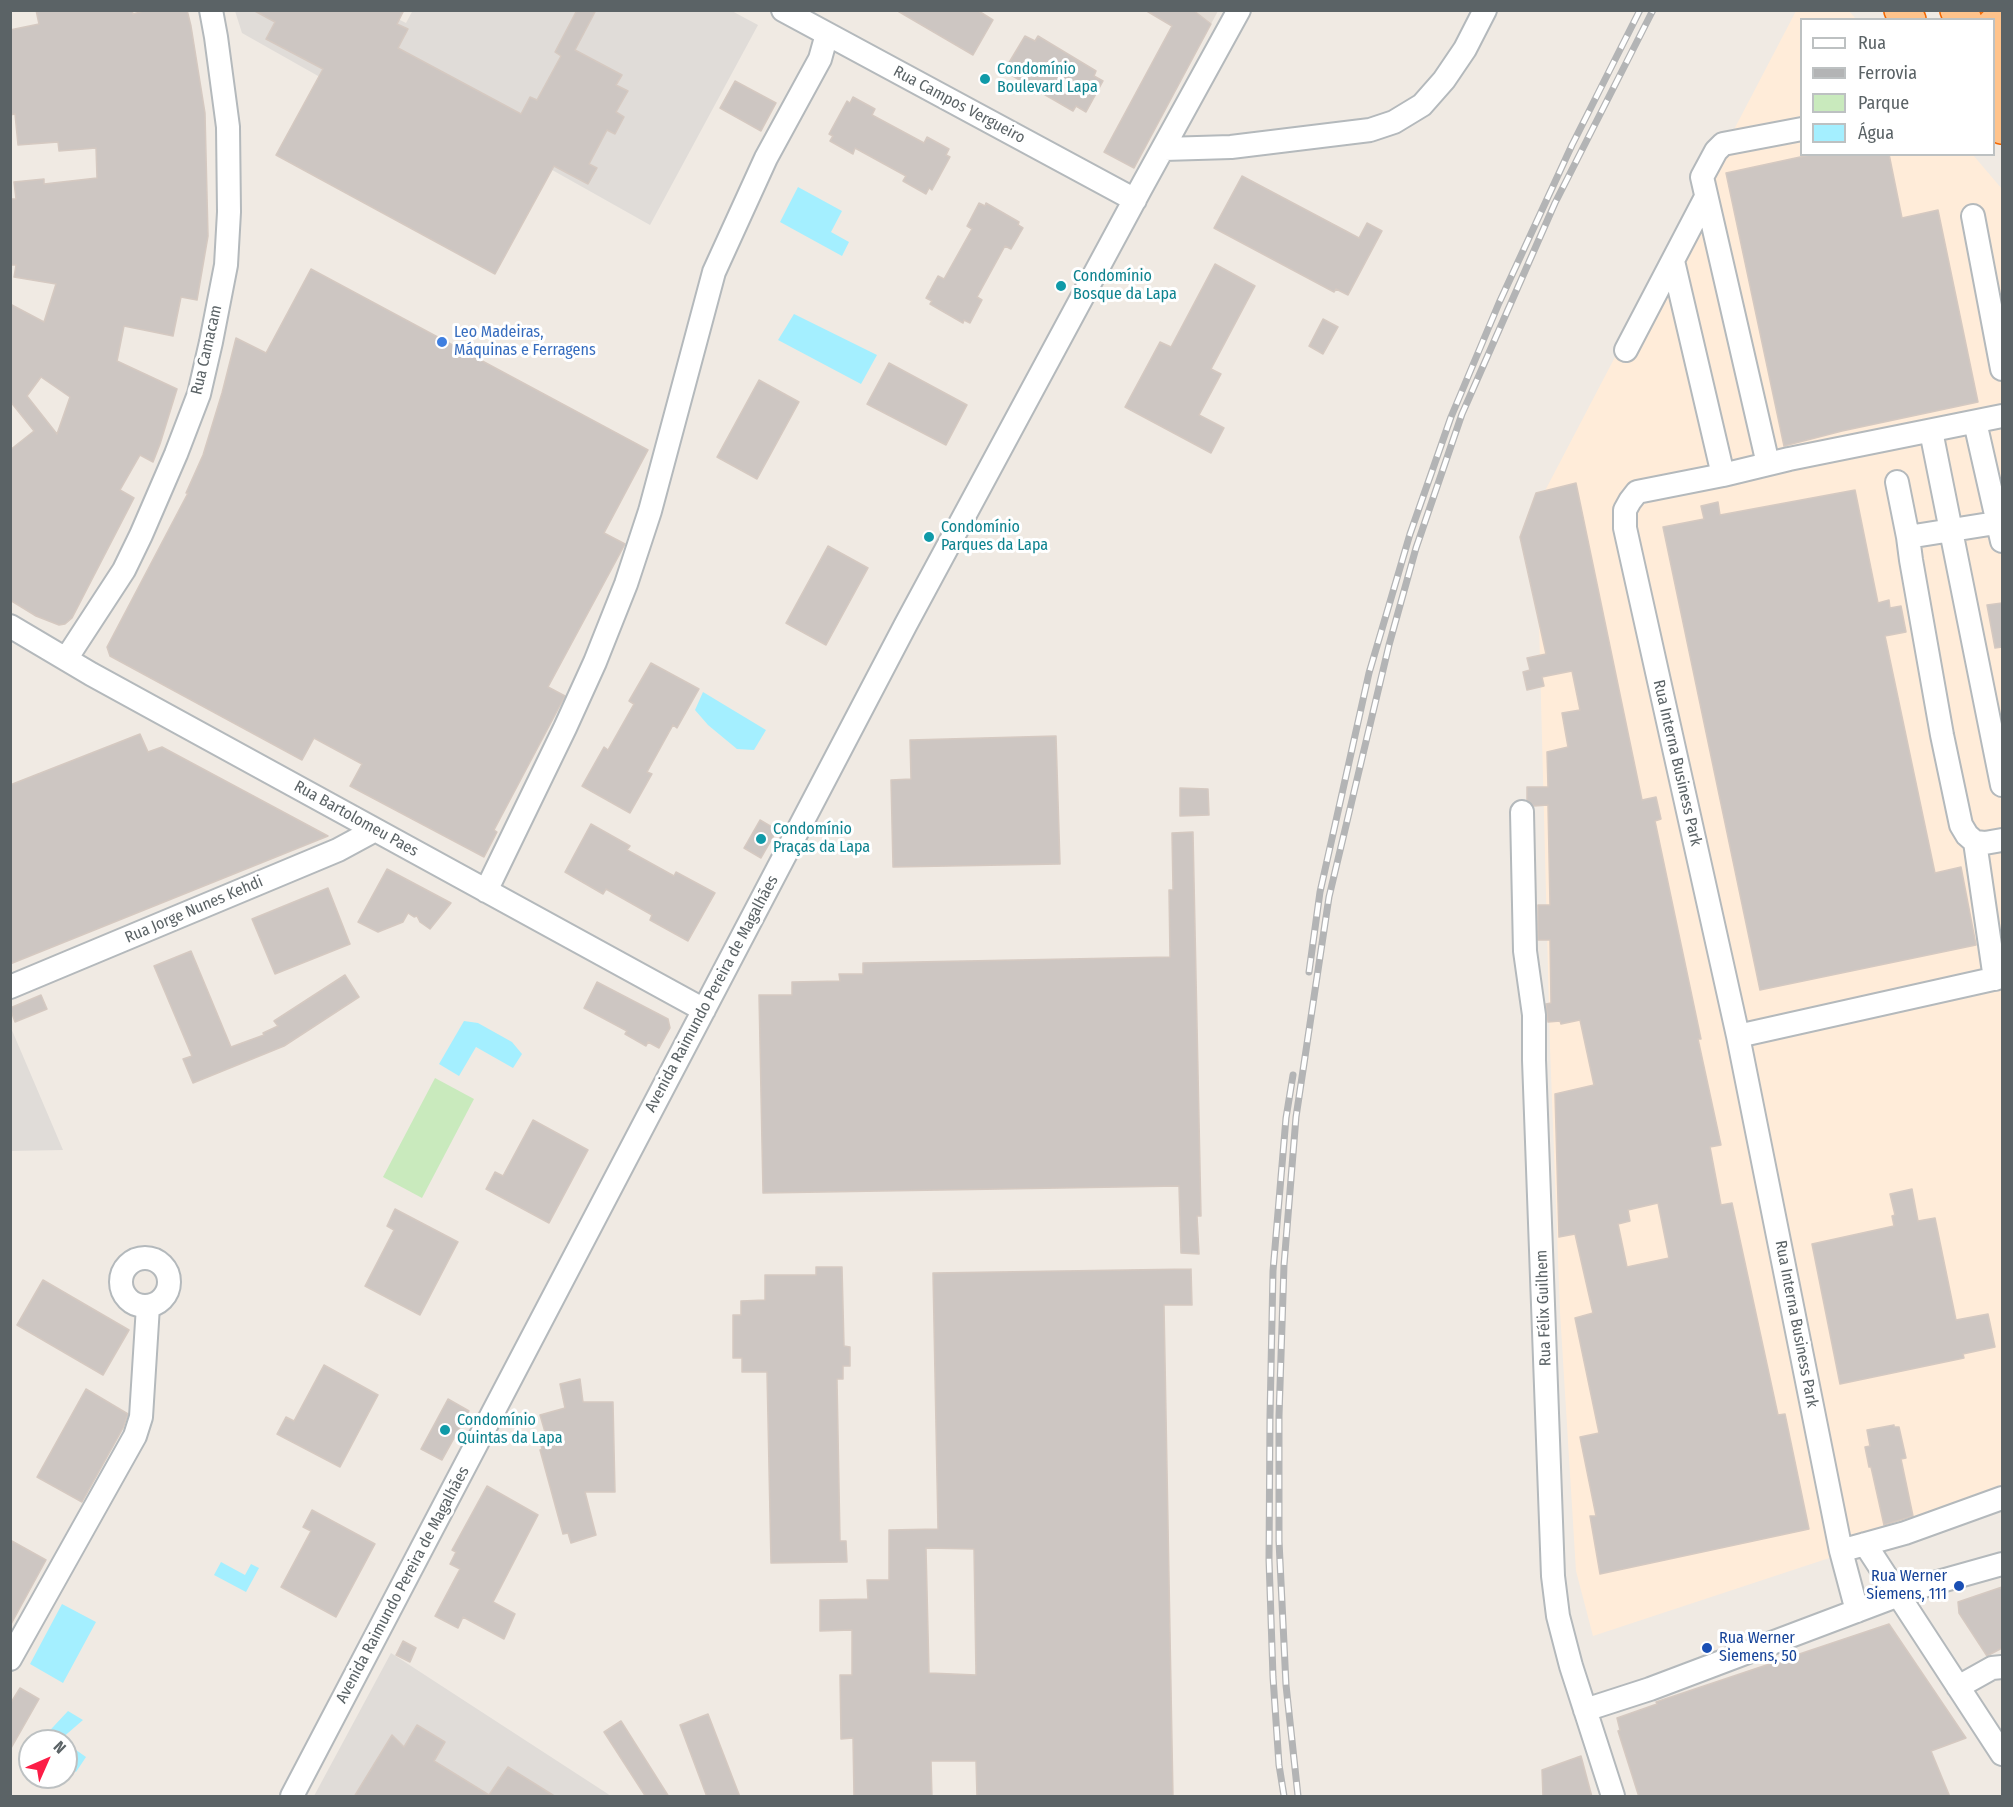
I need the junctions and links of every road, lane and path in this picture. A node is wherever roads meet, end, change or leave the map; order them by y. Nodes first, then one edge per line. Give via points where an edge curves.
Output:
1 (211, 10) edge
2 (783, 10) edge
3 (1239, 10) edge
4 (1485, 10) edge
5 (827, 34) junction
6 (1800, 129) edge
7 (1164, 149) junction
8 (1706, 197) junction
9 (1135, 200) junction
10 (1973, 216) dead end
11 (1673, 261) junction
12 (1626, 350) dead end
13 (2002, 369) edge
14 (2002, 416) edge
15 (1975, 422) junction
16 (1931, 430) junction
17 (1768, 464) junction
18 (1723, 475) junction
19 (1897, 482) dead end
20 (1952, 528) junction
21 (2001, 528) edge
22 (1908, 537) junction
23 (10, 626) edge
24 (66, 659) junction
25 (2002, 785) edge
26 (1522, 812) dead end
27 (375, 830) junction
28 (2002, 840) edge
29 (1975, 842) junction
30 (486, 891) junction
31 (1999, 978) edge
32 (10, 987) edge
33 (704, 1010) junction
34 (1738, 1036) junction
35 (148, 1306) dead end
36 (2002, 1498) edge
37 (1865, 1544) junction
38 (1841, 1551) junction
39 (2002, 1564) edge
40 (1900, 1595) junction
41 (1857, 1611) junction
42 (10, 1659) edge
43 (2002, 1667) edge
44 (1958, 1687) junction
45 (1585, 1710) junction
46 (2002, 1754) edge
47 (292, 1797) edge
48 (1613, 1797) edge

1 - 24 street, Rua Camacam via 228,127 229,212 226,265 211,342 199,394 141,535
2 - 5 street, Rua Campos Vergueiro
3 - 7 street, Avenida Raimundo Pereira de Magalhães
4 - 7 street via 1444,80 1422,105 1394,122 1370,129 1232,147
5 - 9 street, Rua Campos Vergueiro
5 - 30 street via 820,59 766,158 714,272 653,502 626,584 566,728
6 - 8 street via 1724,144 1702,177
7 - 9 street, Avenida Raimundo Pereira de Magalhães
8 - 11 street
8 - 17 street
9 - 33 street, Avenida Raimundo Pereira de Magalhães
10 - 13 street
11 - 12 street
11 - 18 street
14 - 15 street
15 - 16 street
15 - 21 street
16 - 17 street
16 - 20 street
17 - 18 street
18 - 34 street, Rua Interna Business Park via 1637,492 1625,510 1625,528
19 - 22 street
20 - 21 street
20 - 22 street
20 - 25 street
22 - 29 street via 1961,825
23 - 24 street, Rua Bartolomeu Paes
24 - 27 street, Rua Bartolomeu Paes
26 - 45 street, Rua Félix Guilhem via 1525,951 1534,1015 1553,1576 1558,1616
27 - 30 street, Rua Bartolomeu Paes
27 - 32 street, Rua Jorge Nunes Kehdi via 338,850
28 - 29 street
29 - 31 street
30 - 33 street, Rua Bartolomeu Paes
31 - 34 street
33 - 47 street, Avenida Raimundo Pereira de Magalhães
34 - 38 street, Rua Interna Business Park
35 - 42 street via 141,1417 135,1436
36 - 37 street
37 - 38 street
37 - 40 street
38 - 41 street, Rua Interna Business Park
39 - 40 street
40 - 41 street
40 - 44 street
41 - 45 street
43 - 44 street via 1992,1668
44 - 46 street
45 - 48 street, Rua Félix Guilhem

